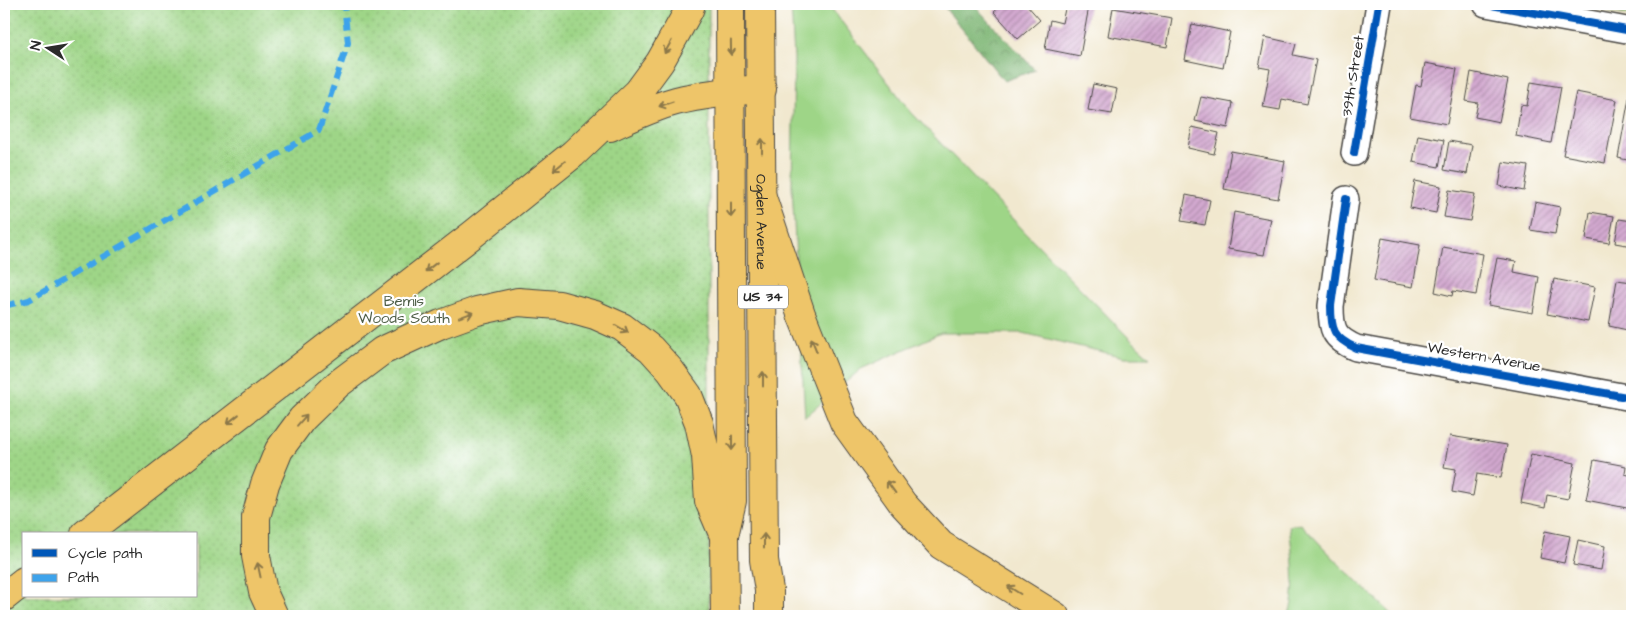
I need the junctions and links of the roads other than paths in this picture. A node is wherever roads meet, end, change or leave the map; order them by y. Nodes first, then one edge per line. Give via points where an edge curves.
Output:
1 (690, 4) edge
2 (730, 4) edge
3 (760, 4) edge
4 (1379, 4) edge
5 (1486, 4) edge
6 (1632, 31) edge
7 (762, 89) junction
8 (731, 91) junction
9 (596, 134) junction
10 (1354, 153) dead end
11 (762, 196) junction
12 (1346, 199) dead end
13 (1632, 398) edge
14 (88, 532) edge
15 (724, 536) junction
16 (22, 583) edge
17 (4, 597) edge
18 (274, 616) edge
19 (725, 616) edge
20 (769, 616) edge
21 (1055, 616) edge

1 -> 9 main road via 660,62 638,92
2 -> 8 main road, Ogden Avenue / US 34
3 - 7 main road, Ogden Avenue / US 34
4 - 10 street, 39th Street
5 - 6 street
7 - 8 main road
11 -> 7 main road, Ogden Avenue / US 34
8 -> 9 main road via 676,101
8 -> 15 main road, Ogden Avenue / US 34 via 732,501
9 -> 14 main road via 472,235
20 -> 11 main road, Ogden Avenue / US 34 via 764,560
21 -> 11 main road via 941,544 903,504 844,422 801,314
12 - 13 street, Western Avenue via 1331,306 1334,334 1343,342 1356,348
18 -> 15 main road via 263,592 256,556 256,517 279,450 302,419 338,384 382,351 477,311 518,302 559,305 622,327 652,350 670,370 688,395 699,423 706,456 709,501
15 - 19 main road, Ogden Avenue / US 34
16 - 17 main road

